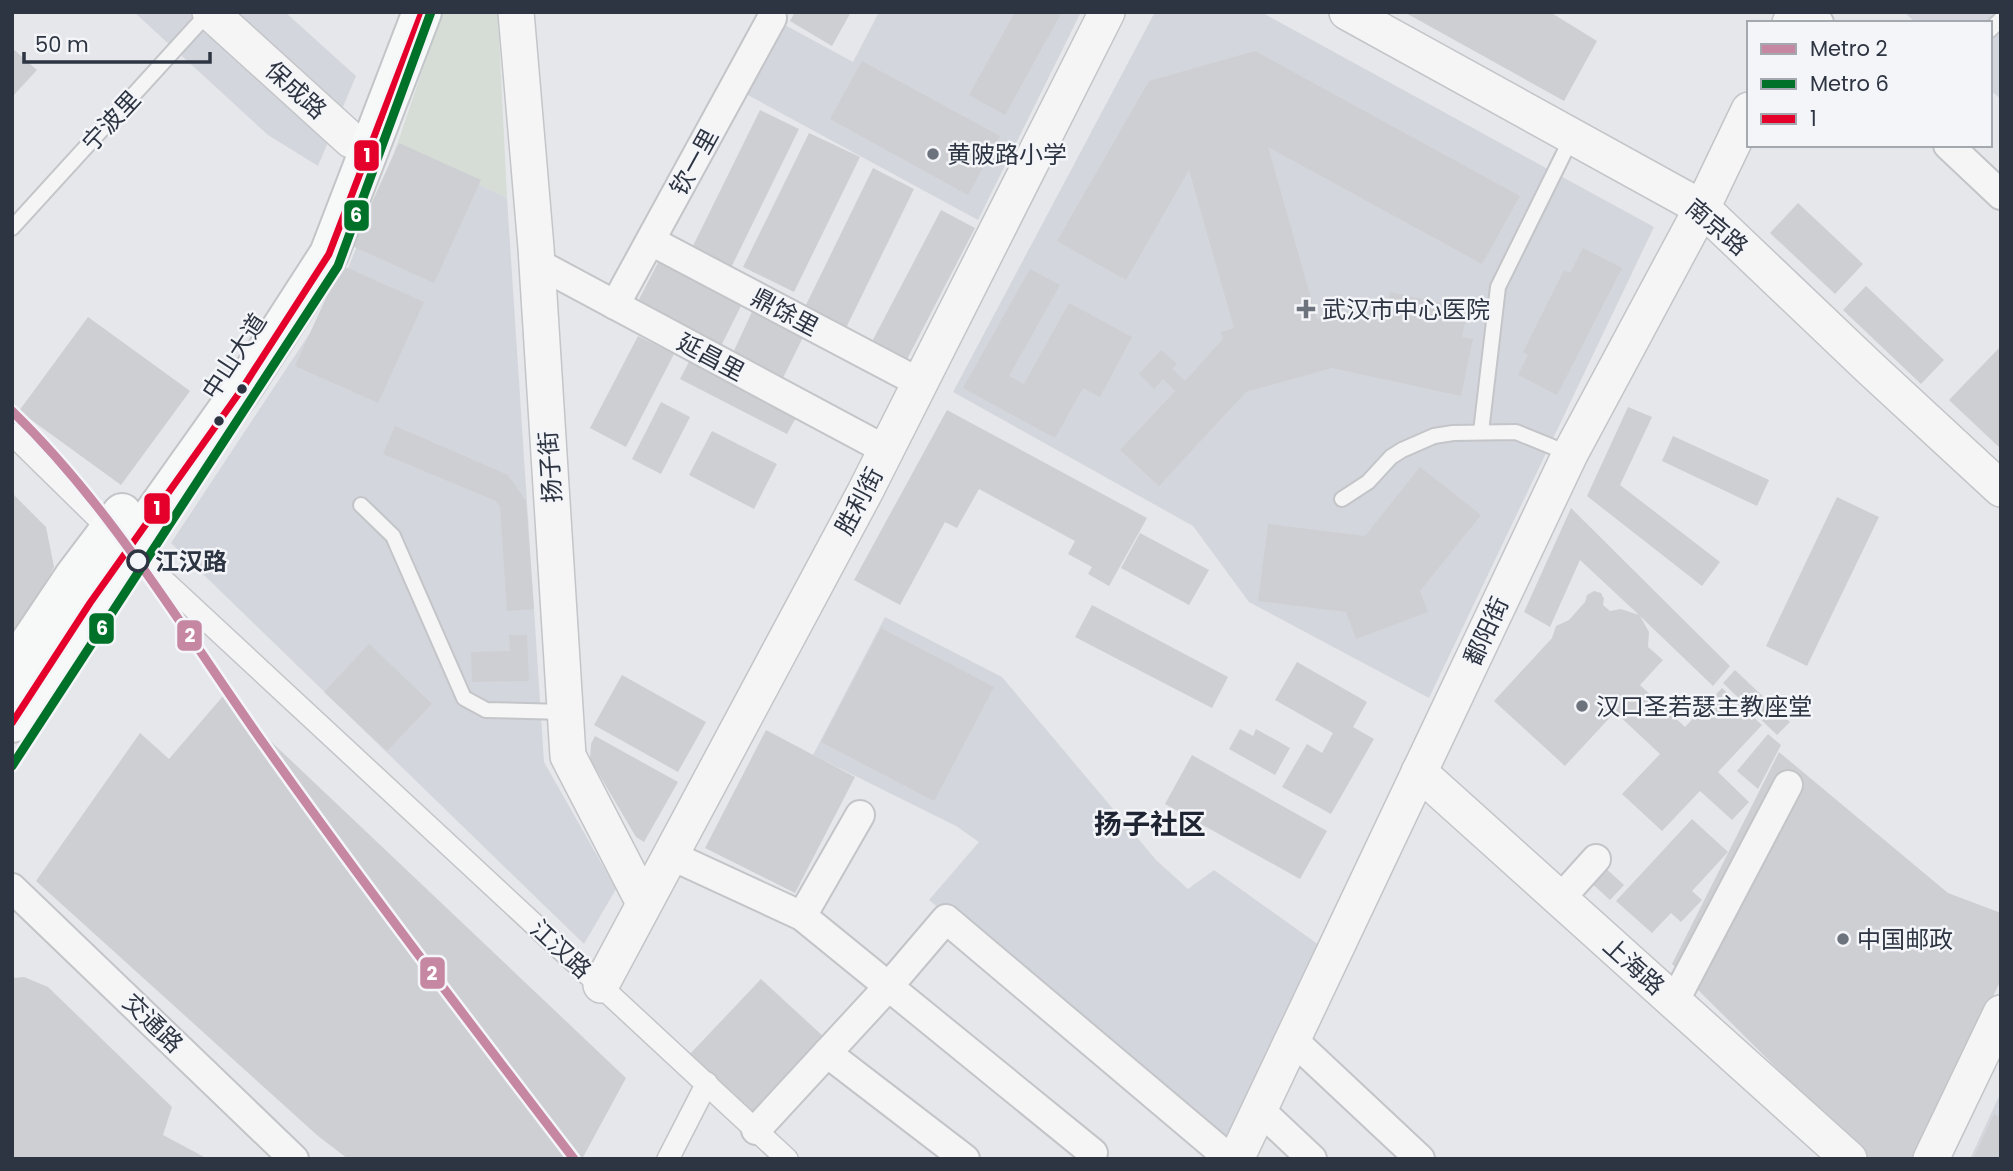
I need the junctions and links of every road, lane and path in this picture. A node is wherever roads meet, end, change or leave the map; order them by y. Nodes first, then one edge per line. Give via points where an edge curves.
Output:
1 (209, 12) edge
2 (398, 12) edge
3 (422, 12) edge
4 (1107, 12) edge
5 (1347, 12) edge
6 (523, 16) edge
7 (772, 18) dead end
8 (1747, 114) edge
9 (1572, 138) junction
10 (351, 140) junction
11 (1950, 147) edge
12 (2001, 195) edge
13 (1702, 208) junction
14 (12, 228) edge
15 (650, 241) junction
16 (537, 263) junction
17 (614, 305) junction
18 (920, 383) junction
19 (1482, 432) junction
20 (12, 434) edge
21 (886, 450) junction
22 (1570, 454) junction
23 (2001, 489) edge
24 (1342, 499) dead end
25 (360, 505) dead end
26 (119, 539) junction
27 (12, 669) edge
28 (566, 712) junction
29 (12, 723) edge
30 (1419, 772) junction
31 (1788, 785) dead end
32 (860, 815) dead end
33 (670, 855) junction
34 (1596, 859) dead end
35 (12, 888) edge
36 (1560, 899) junction
37 (644, 903) junction
38 (802, 916) junction
39 (601, 985) junction
40 (888, 988) junction
41 (1674, 1002) junction
42 (2001, 1013) edge
43 (1292, 1039) junction
44 (827, 1053) junction
45 (706, 1083) junction
46 (1259, 1109) junction
47 (756, 1130) junction
48 (1093, 1153) dead end
49 (294, 1159) edge
50 (668, 1159) edge
51 (787, 1159) edge
52 (965, 1159) edge
53 (1230, 1159) edge
54 (1236, 1159) edge
55 (1312, 1159) edge
56 (1420, 1159) edge
57 (1849, 1159) edge
58 (1931, 1159) edge

1 - 10 street, 保成路
1 - 14 lane, 宁波里
2 - 10 main road, 中山大道
3 - 26 main road, 中山大道 via 329,254 242,388
4 - 18 street, 胜利街
5 - 9 street, 南京路
6 - 16 street, 扬子街
7 - 15 street, 钦一里
8 - 13 street, 鄱阳街
9 - 13 street, 南京路
9 - 19 lane via 1497,287
10 - 26 main road, 中山大道 via 304,247
11 - 12 street
13 - 22 street, 鄱阳街
13 - 23 street, 南京路
15 - 17 street, 钦一里
15 - 18 street, 鼎馀里
16 - 17 street, 延昌里
16 - 28 street, 扬子街
17 - 21 street, 延昌里
18 - 21 street, 胜利街
19 - 22 lane via 1516,432
19 - 24 lane via 1453,433 1415,443
20 - 26 street, 江汉路
21 - 33 street, 胜利街
22 - 30 street, 鄱阳街
25 - 28 lane via 393,537 464,698 486,710
26 - 27 main road, 中山大道 via 73,578
26 - 29 main road, 中山大道
26 - 39 street, 江汉路
28 - 37 street, 扬子街 via 569,756
30 - 36 street, 上海路
30 - 43 street, 鄱阳街
31 - 41 street
32 - 38 street
33 - 37 street, 胜利街
33 - 38 street
34 - 36 street
35 - 49 street, 交通路
36 - 41 street, 上海路
37 - 39 street, 胜利街
38 - 40 street
39 - 45 street, 江汉路
40 - 44 street
40 - 48 street
40 - 53 street via 946,919
41 - 57 street, 上海路
42 - 58 street
43 - 46 street, 鄱阳街
43 - 56 street
44 - 47 street
44 - 52 street
45 - 47 street, 江汉路
45 - 50 street
46 - 54 street, 鄱阳街
46 - 55 street
47 - 51 street, 江汉路

